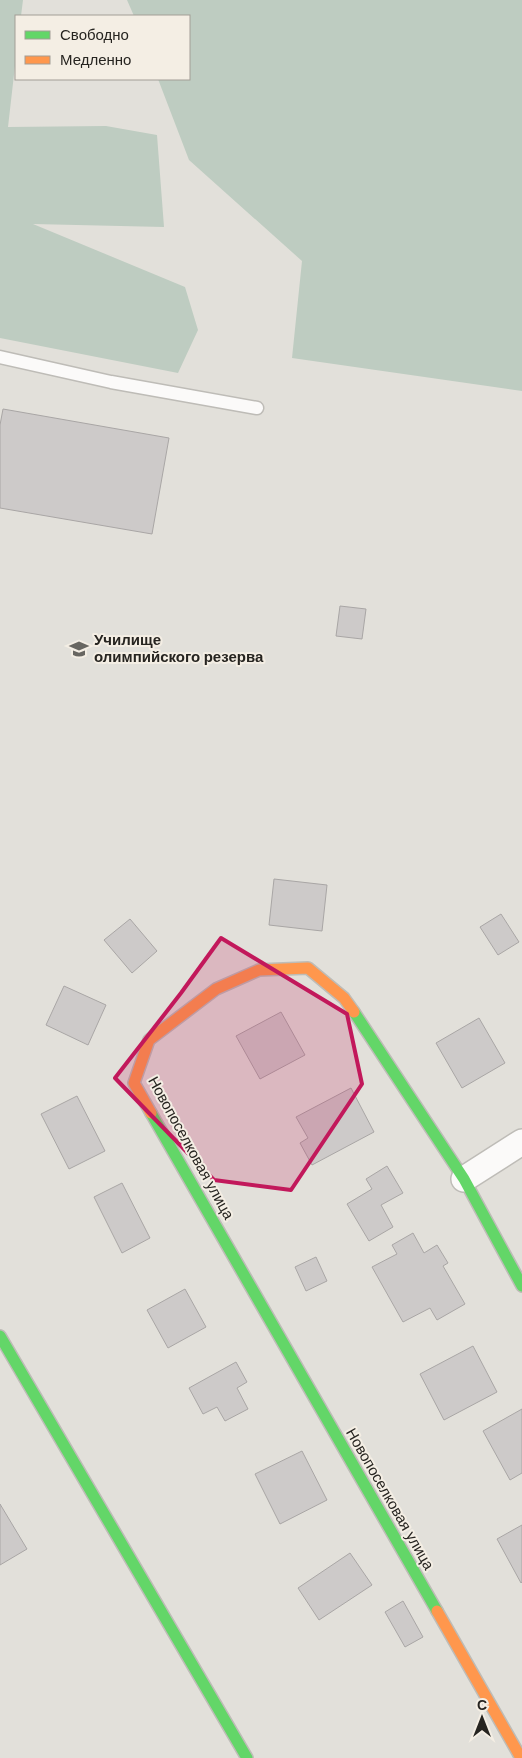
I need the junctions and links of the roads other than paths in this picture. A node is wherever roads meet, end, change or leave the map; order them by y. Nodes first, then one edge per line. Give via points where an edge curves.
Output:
1 (0, 357) edge
2 (257, 408) dead end
3 (522, 1142) edge
4 (464, 1178) junction
5 (522, 1286) edge
6 (0, 1336) edge
7 (247, 1758) edge
8 (520, 1758) edge

1 - 2 lane via 111,382
3 - 4 street
4 - 5 street, Новопоселковая улица
4 - 8 street, Новопоселковая улица via 344,998 308,968 258,970 216,989 149,1040 134,1083
6 - 7 street

